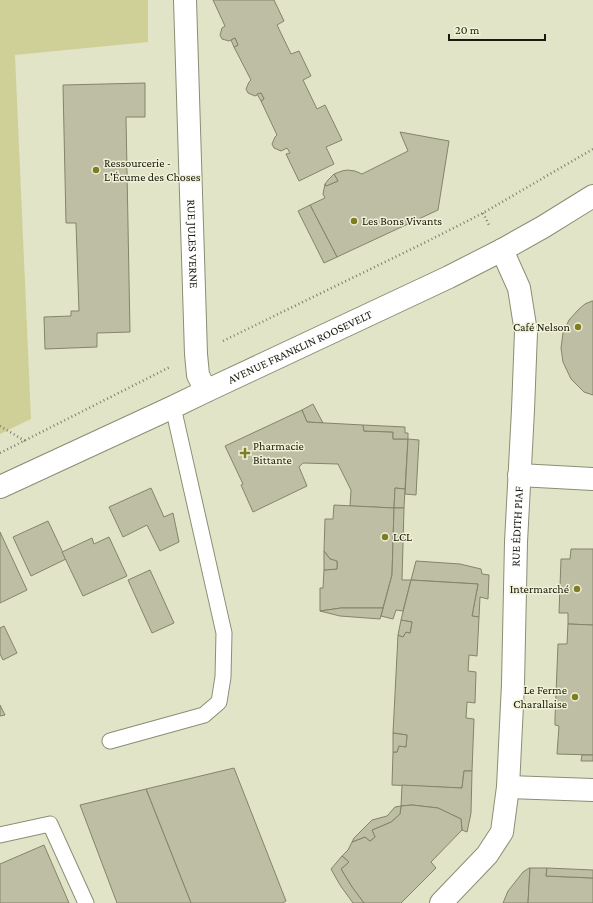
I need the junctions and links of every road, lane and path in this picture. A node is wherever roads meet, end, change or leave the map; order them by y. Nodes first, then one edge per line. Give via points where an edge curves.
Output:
1 (185, 0) edge
2 (593, 149) edge
3 (593, 196) edge
4 (502, 250) junction
5 (220, 342) dead end
6 (174, 365) dead end
7 (206, 391) junction
8 (174, 407) junction
9 (0, 426) edge
10 (25, 441) junction
11 (0, 453) edge
12 (519, 475) junction
13 (593, 479) edge
14 (0, 487) edge
15 (110, 741) dead end
16 (508, 787) junction
17 (593, 790) edge
18 (0, 835) edge
19 (86, 903) edge
20 (441, 903) edge

1 - 7 street, RUE JULES VERNE via 196,354 198,375
2 - 5 path via 483,213
3 - 4 street, AVENUE FRANKLIN ROOSEVELT
4 - 7 street, AVENUE FRANKLIN ROOSEVELT
4 - 12 street, RUE ÉDITH PIAF via 519,288 526,332
6 - 10 path
7 - 8 street, AVENUE FRANKLIN ROOSEVELT
8 - 14 street, AVENUE FRANKLIN ROOSEVELT
8 - 15 lane via 224,633 223,678 218,702 204,715
9 - 10 path
10 - 11 path
12 - 13 street
12 - 16 street, RUE ÉDITH PIAF
16 - 17 street
16 - 20 street, RUE ÉDITH PIAF via 502,832 488,855
18 - 19 lane via 50,824

